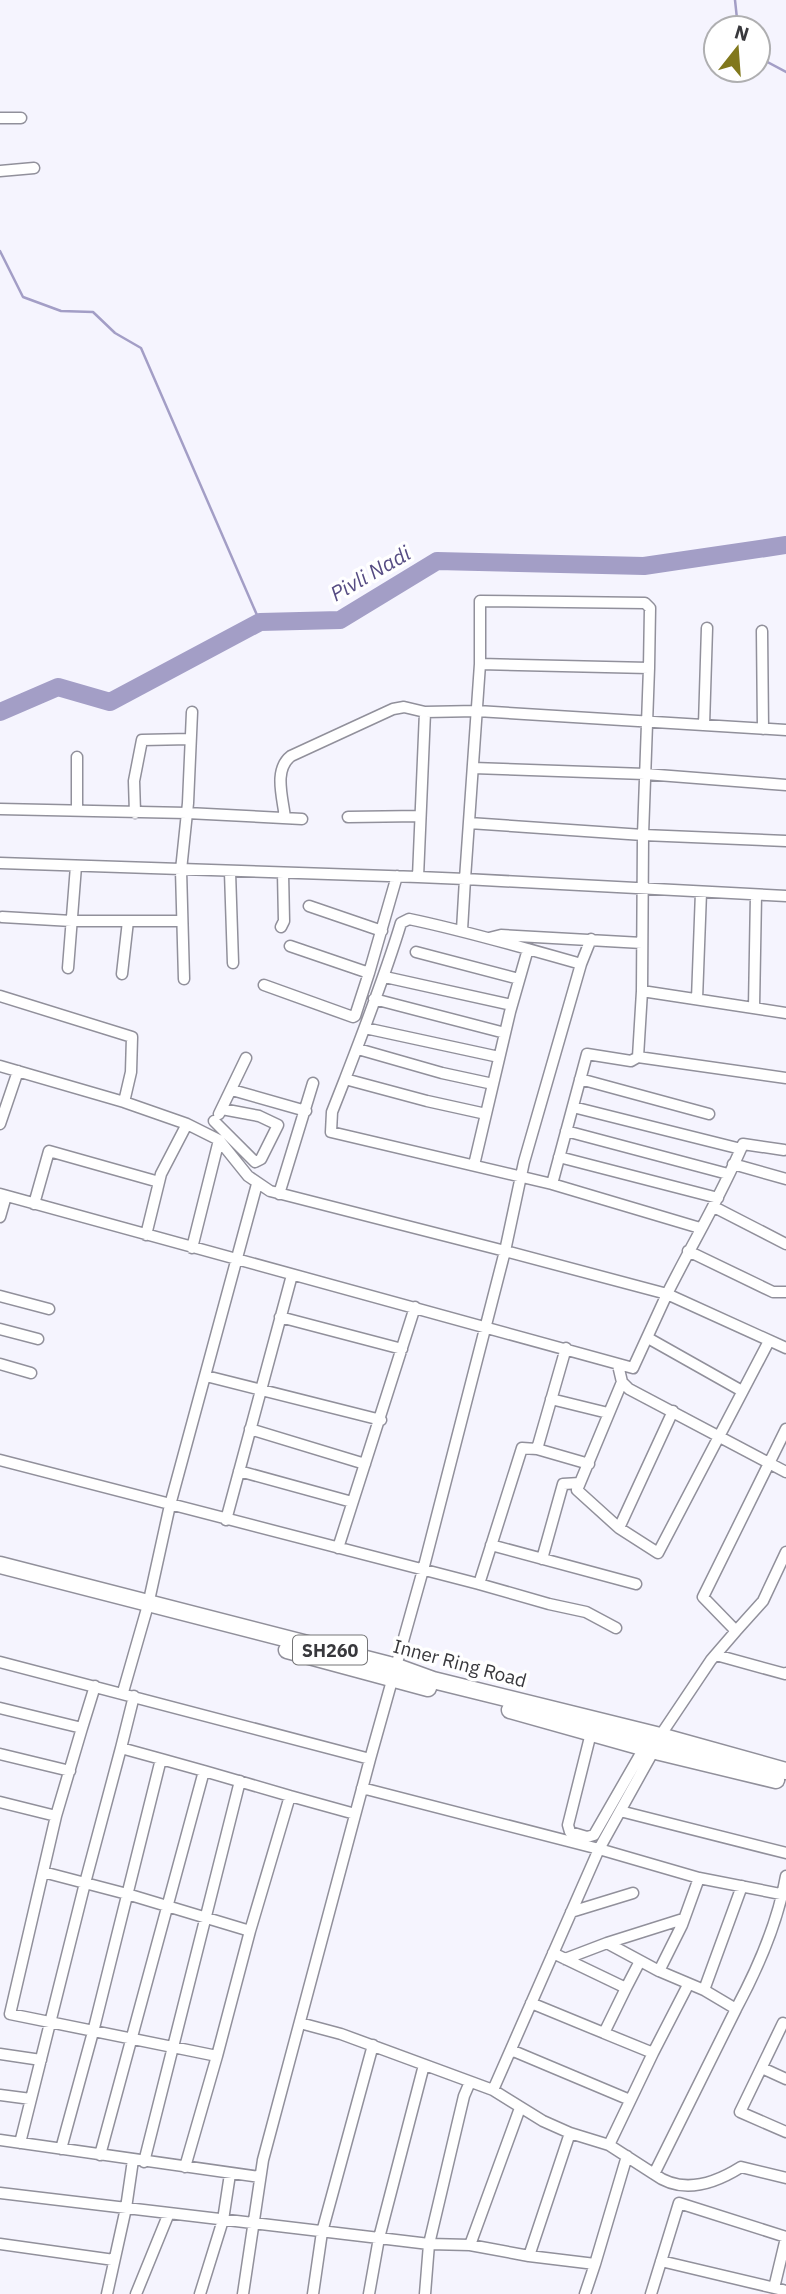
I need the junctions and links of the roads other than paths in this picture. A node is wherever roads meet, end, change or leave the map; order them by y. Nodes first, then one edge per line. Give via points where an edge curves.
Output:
1 (0, 118) edge
2 (21, 118) dead end
3 (34, 168) dead end
4 (0, 171) edge
5 (707, 628) dead end
6 (762, 631) dead end
7 (480, 663) junction
8 (649, 667) junction
9 (477, 711) junction
10 (191, 712) dead end
11 (425, 712) junction
12 (646, 722) junction
13 (704, 725) junction
14 (763, 729) junction
15 (786, 730) edge
16 (190, 739) junction
17 (77, 757) dead end
18 (473, 768) junction
19 (645, 774) junction
20 (786, 785) edge
21 (0, 809) edge
22 (77, 811) junction
23 (135, 813) junction
24 (187, 813) junction
25 (420, 816) junction
26 (348, 817) dead end
27 (285, 818) junction
28 (302, 819) dead end
29 (470, 822) junction
30 (643, 835) junction
31 (786, 841) edge
32 (0, 863) edge
33 (76, 866) junction
34 (181, 870) junction
35 (230, 872) junction
36 (283, 873) junction
37 (397, 876) junction
38 (418, 877) junction
39 (465, 879) junction
40 (643, 888) junction
41 (701, 892) junction
42 (756, 895) junction
43 (786, 896) edge
44 (309, 906) dead end
45 (2, 917) dead end
46 (183, 920) junction
47 (72, 921) junction
48 (128, 921) junction
49 (281, 927) dead end
50 (462, 930) junction
51 (382, 931) junction
52 (484, 939) junction
53 (591, 939) junction
54 (642, 943) junction
55 (290, 946) dead end
56 (528, 949) junction
57 (416, 953) dead end
58 (233, 963) dead end
59 (581, 964) junction
60 (68, 968) dead end
61 (369, 973) junction
62 (122, 974) dead end
63 (385, 977) junction
64 (184, 979) dead end
65 (519, 979) junction
66 (264, 985) dead end
67 (642, 991) junction
68 (0, 996) edge
69 (374, 999) junction
70 (698, 999) junction
71 (512, 1005) junction
72 (754, 1007) junction
73 (786, 1013) edge
74 (365, 1028) junction
75 (505, 1033) junction
76 (358, 1049) junction
77 (499, 1057) junction
78 (638, 1057) junction
79 (246, 1058) dead end
80 (0, 1066) edge
81 (18, 1071) junction
82 (786, 1078) edge
83 (345, 1079) junction
84 (580, 1079) junction
85 (313, 1083) dead end
86 (493, 1084) junction
87 (232, 1090) junction
88 (124, 1102) junction
89 (573, 1107) junction
90 (222, 1109) junction
91 (306, 1111) junction
92 (486, 1114) junction
93 (709, 1114) dead end
94 (214, 1121) junction
95 (0, 1124) edge
96 (187, 1124) junction
97 (566, 1131) junction
98 (208, 1135) junction
99 (219, 1140) junction
100 (741, 1149) junction
101 (784, 1150) dead end
102 (559, 1157) junction
103 (255, 1162) junction
104 (474, 1165) junction
105 (731, 1169) junction
106 (522, 1177) junction
107 (786, 1179) edge
108 (159, 1182) junction
109 (255, 1182) junction
110 (552, 1184) junction
111 (279, 1194) junction
112 (3, 1195) edge
113 (716, 1202) junction
114 (34, 1204) junction
115 (0, 1217) edge
116 (700, 1228) junction
117 (146, 1235) junction
118 (786, 1244) edge
119 (192, 1248) junction
120 (505, 1251) junction
121 (688, 1251) junction
122 (238, 1261) junction
123 (292, 1275) junction
124 (786, 1292) edge
125 (667, 1294) junction
126 (0, 1296) edge
127 (415, 1307) junction
128 (49, 1310) dead end
129 (280, 1317) junction
130 (486, 1326) junction
131 (0, 1329) edge
132 (648, 1338) junction
133 (38, 1339) dead end
134 (769, 1341) junction
135 (566, 1348) junction
136 (786, 1348) edge
137 (402, 1349) junction
138 (0, 1364) edge
139 (618, 1365) junction
140 (30, 1373) dead end
141 (206, 1376) junction
142 (622, 1382) junction
143 (261, 1388) junction
144 (741, 1391) junction
145 (551, 1399) junction
146 (673, 1411) junction
147 (608, 1413) junction
148 (380, 1420) junction
149 (250, 1429) junction
150 (786, 1429) edge
151 (718, 1436) junction
152 (537, 1449) junction
153 (0, 1460) edge
154 (769, 1462) junction
155 (365, 1464) junction
156 (589, 1464) junction
157 (239, 1471) junction
158 (786, 1472) edge
159 (580, 1483) junction
160 (352, 1502) junction
161 (170, 1505) junction
162 (226, 1520) junction
163 (619, 1528) junction
164 (491, 1545) junction
165 (338, 1548) junction
166 (786, 1552) edge
167 (542, 1559) junction
168 (0, 1565) edge
169 (423, 1570) junction
170 (0, 1576) edge
171 (479, 1584) junction
172 (636, 1584) dead end
173 (146, 1610) junction
174 (616, 1628) dead end
175 (736, 1631) junction
176 (716, 1655) junction
177 (0, 1662) edge
178 (395, 1673) junction
179 (786, 1674) edge
180 (95, 1686) junction
181 (122, 1692) junction
182 (134, 1696) junction
183 (0, 1708) edge
184 (82, 1728) junction
185 (591, 1733) junction
186 (653, 1745) junction
187 (121, 1748) junction
188 (0, 1754) edge
189 (161, 1759) junction
190 (370, 1759) junction
191 (70, 1771) junction
192 (204, 1771) junction
193 (786, 1771) edge
194 (240, 1781) junction
195 (786, 1782) edge
196 (362, 1788) junction
197 (290, 1796) junction
198 (0, 1802) edge
199 (620, 1811) junction
200 (355, 1814) junction
201 (56, 1816) junction
202 (599, 1849) junction
203 (786, 1853) edge
204 (43, 1872) junction
205 (786, 1876) edge
206 (699, 1878) junction
207 (85, 1884) junction
208 (742, 1886) junction
209 (633, 1893) dead end
210 (127, 1894) junction
211 (785, 1894) edge
212 (167, 1906) junction
213 (571, 1912) junction
214 (206, 1917) junction
215 (683, 1919) junction
216 (250, 1931) junction
217 (607, 1943) junction
218 (553, 1954) junction
219 (565, 1959) junction
220 (640, 1961) junction
221 (659, 1971) junction
222 (688, 1985) junction
223 (626, 1987) junction
224 (704, 1990) junction
225 (531, 2003) junction
226 (736, 2009) junction
227 (5, 2013) edge
228 (785, 2021) edge
229 (49, 2023) junction
230 (300, 2023) junction
231 (93, 2032) junction
232 (604, 2033) junction
233 (132, 2039) junction
234 (373, 2045) junction
235 (173, 2047) junction
236 (511, 2050) junction
237 (653, 2053) junction
238 (0, 2054) edge
239 (217, 2056) junction
240 (41, 2060) junction
241 (424, 2065) junction
242 (762, 2068) junction
243 (786, 2079) edge
244 (470, 2082) junction
245 (493, 2090) junction
246 (0, 2095) edge
247 (31, 2099) junction
248 (630, 2100) junction
249 (520, 2108) junction
250 (786, 2132) edge
251 (570, 2133) junction
252 (0, 2140) edge
253 (20, 2143) junction
254 (609, 2145) junction
255 (61, 2149) junction
256 (100, 2155) junction
257 (627, 2156) junction
258 (133, 2160) junction
259 (144, 2161) junction
260 (185, 2167) junction
261 (230, 2174) junction
262 (654, 2174) junction
263 (260, 2178) junction
264 (786, 2178) edge
265 (0, 2193) edge
266 (126, 2208) junction
267 (169, 2213) junction
268 (223, 2220) junction
269 (254, 2223) junction
270 (322, 2232) junction
271 (379, 2238) junction
272 (786, 2238) edge
273 (0, 2244) edge
274 (429, 2244) junction
275 (470, 2245) junction
276 (529, 2256) junction
277 (114, 2260) junction
278 (661, 2262) junction
279 (595, 2264) junction
280 (778, 2291) edge
281 (107, 2294) edge
282 (136, 2294) edge
283 (200, 2294) edge
284 (243, 2294) edge
285 (313, 2294) edge
286 (369, 2294) edge
287 (425, 2294) edge
288 (585, 2294) edge
289 (651, 2294) edge

1 - 2 street
3 - 4 street
5 - 13 street
6 - 14 street
7 - 8 street
7 - 8 street via 480,601 645,603 650,608
7 - 9 street
8 - 12 street
9 - 11 street
9 - 12 street
9 - 18 street
10 - 16 street
11 - 25 street
11 - 27 street via 393,709 283,762
12 - 13 street
12 - 19 street
13 - 14 street
14 - 15 street
16 - 23 street via 142,740 134,781
16 - 24 street
17 - 22 street
18 - 19 street
18 - 29 street
19 - 20 street
19 - 30 street
21 - 22 street
22 - 23 street
23 - 24 street
24 - 27 street
24 - 34 street
25 - 26 street
25 - 38 street
27 - 28 street
29 - 30 street
29 - 39 street
30 - 31 street
30 - 40 street
32 - 33 street
33 - 34 street
33 - 47 street
34 - 35 street
34 - 46 street
35 - 36 street
35 - 58 street
36 - 37 street
36 - 49 street
37 - 38 street
37 - 51 street
38 - 39 street
39 - 40 street
39 - 50 street
40 - 41 street
40 - 54 street
41 - 42 street
41 - 70 street
42 - 43 street
42 - 72 street
44 - 51 street
45 - 47 street
46 - 48 street
46 - 64 street
47 - 48 street
47 - 60 street
48 - 62 street
50 - 52 street
50 - 63 street via 404,920
51 - 61 street
52 - 53 street
52 - 56 street
53 - 54 street
53 - 59 street
54 - 67 street
55 - 61 street
56 - 59 street
56 - 65 street
57 - 65 street
59 - 106 street
61 - 66 street via 353,1017
63 - 69 street
63 - 71 street
65 - 71 street
67 - 70 street
67 - 78 street
68 - 88 street via 132,1037
69 - 74 street
69 - 75 street
70 - 72 street
71 - 75 street
72 - 73 street
74 - 76 street
74 - 77 street
75 - 77 street
76 - 83 street
76 - 86 street
77 - 86 street
78 - 82 street
78 - 84 street via 631,1061 587,1054
79 - 87 street
80 - 81 street
81 - 88 street
81 - 95 street
83 - 92 street
83 - 104 street via 332,1112 331,1132
84 - 89 street
84 - 93 street
85 - 91 street
86 - 92 street
87 - 90 street
87 - 91 street
88 - 96 street
89 - 97 street
89 - 100 street
90 - 94 street
90 - 103 street via 278,1125
91 - 111 street
92 - 104 street
94 - 98 street
94 - 103 street
96 - 98 street
96 - 108 street
97 - 102 street
97 - 105 street
98 - 99 street
99 - 109 street
99 - 119 street
100 - 101 street via 743,1144
100 - 105 street
102 - 110 street
102 - 113 street
103 - 109 street
104 - 106 street
105 - 107 street
105 - 113 street
106 - 110 street
106 - 120 street
108 - 114 street via 49,1151
108 - 117 street
109 - 111 street
109 - 122 street
110 - 116 street
111 - 120 street
112 - 114 street
112 - 115 street
113 - 116 street
113 - 118 street
114 - 117 street
116 - 121 street
117 - 119 street
119 - 122 street
120 - 125 street
120 - 130 street
121 - 124 street via 773,1292
121 - 125 street
122 - 123 street
122 - 141 street
123 - 127 street
123 - 129 street
125 - 132 street
125 - 134 street
126 - 128 street
127 - 130 street
127 - 137 street
129 - 137 street
129 - 143 street
130 - 135 street
130 - 169 street
131 - 133 street
132 - 139 street via 633,1368
132 - 144 street
134 - 136 street
134 - 144 street
135 - 139 street
135 - 145 street
137 - 148 street
138 - 140 street
139 - 142 street
141 - 143 street
141 - 161 street
142 - 146 street
142 - 147 street
143 - 148 street
143 - 149 street
144 - 151 street
145 - 147 street
145 - 152 street
146 - 151 street
146 - 163 street
147 - 156 street
148 - 155 street
149 - 155 street
149 - 157 street
150 - 154 street
151 - 154 street
151 - 163 street via 658,1553
152 - 156 street
152 - 164 street via 522,1448
153 - 161 street
154 - 158 street
154 - 175 street via 703,1597
155 - 160 street
156 - 159 street
157 - 160 street
157 - 162 street
159 - 163 street via 577,1490
159 - 167 street via 562,1484
160 - 165 street
161 - 162 street
161 - 173 street
162 - 165 street
164 - 167 street
164 - 171 street
165 - 169 street
166 - 175 street via 763,1601
167 - 172 street
168 - 173 highway, Inner Ring Road
169 - 171 street
169 - 178 street
170 - 173 highway, Inner Ring Road
171 - 174 street via 586,1612
173 - 178 highway, Inner Ring Road
173 - 181 street
175 - 176 street
176 - 179 street
176 - 186 street
177 - 180 street
178 - 185 highway, Inner Ring Road
178 - 186 highway, Inner Ring Road
178 - 190 street
180 - 181 street
180 - 184 street
181 - 182 street
182 - 187 street
182 - 190 street
183 - 184 street
184 - 191 street
185 - 186 highway, Inner Ring Road
185 - 186 street via 568,1825 570,1832 587,1837 594,1835
186 - 193 highway, Inner Ring Road
186 - 195 highway, Inner Ring Road
186 - 199 street
187 - 189 street
187 - 207 street
188 - 191 street
189 - 192 street
189 - 210 street
190 - 196 street
191 - 201 street
192 - 194 street
192 - 212 street
194 - 197 street
194 - 214 street
196 - 200 street
196 - 202 street
197 - 200 street
197 - 216 street
198 - 201 street
199 - 202 street
199 - 203 street
200 - 230 street
201 - 204 street
202 - 206 street
202 - 213 street
204 - 207 street
204 - 227 street
205 - 211 street
206 - 208 street
206 - 215 street
207 - 210 street
207 - 229 street
208 - 211 street
208 - 224 street
209 - 213 street
210 - 212 street
210 - 231 street
211 - 226 street via 754,1976
212 - 214 street
212 - 233 street
213 - 218 street
214 - 216 street
214 - 235 street
215 - 217 street
215 - 221 street
216 - 239 street
217 - 219 street
217 - 220 street
218 - 219 street
218 - 225 street
219 - 223 street
220 - 221 street
220 - 223 street
221 - 222 street
222 - 224 street
222 - 237 street
223 - 232 street
224 - 226 street
225 - 232 street
225 - 236 street
226 - 262 street
227 - 229 street
228 - 242 street
229 - 231 street
229 - 240 street
230 - 234 street
230 - 263 street
231 - 233 street
231 - 255 street
232 - 237 street
233 - 235 street
233 - 256 street
234 - 241 street
234 - 270 street
235 - 239 street
235 - 259 street
236 - 245 street
236 - 248 street
237 - 248 street
238 - 240 street
239 - 260 street
240 - 247 street
241 - 244 street
241 - 271 street
242 - 243 street
242 - 250 street via 740,2112
244 - 245 street
244 - 274 street
245 - 249 street
246 - 247 street
247 - 253 street
248 - 254 street
249 - 251 street
249 - 275 street
251 - 254 street
251 - 276 street
252 - 253 street
253 - 255 street
254 - 257 street
255 - 256 street
256 - 258 street
257 - 262 street
257 - 279 street
258 - 259 street
258 - 266 street
259 - 260 street
260 - 261 street
261 - 263 street
261 - 268 street
262 - 264 street via 680,2185 701,2185 741,2167
263 - 269 street
265 - 266 street
266 - 267 street
266 - 277 street
267 - 268 street
267 - 282 street
268 - 269 street
268 - 283 street
269 - 270 street
269 - 284 street
270 - 271 street
270 - 285 street
271 - 274 street
271 - 286 street
272 - 278 street via 679,2203
272 - 280 street
273 - 277 street
274 - 275 street
274 - 287 street
275 - 276 street
276 - 279 street
277 - 281 street
278 - 280 street
278 - 289 street
279 - 288 street

